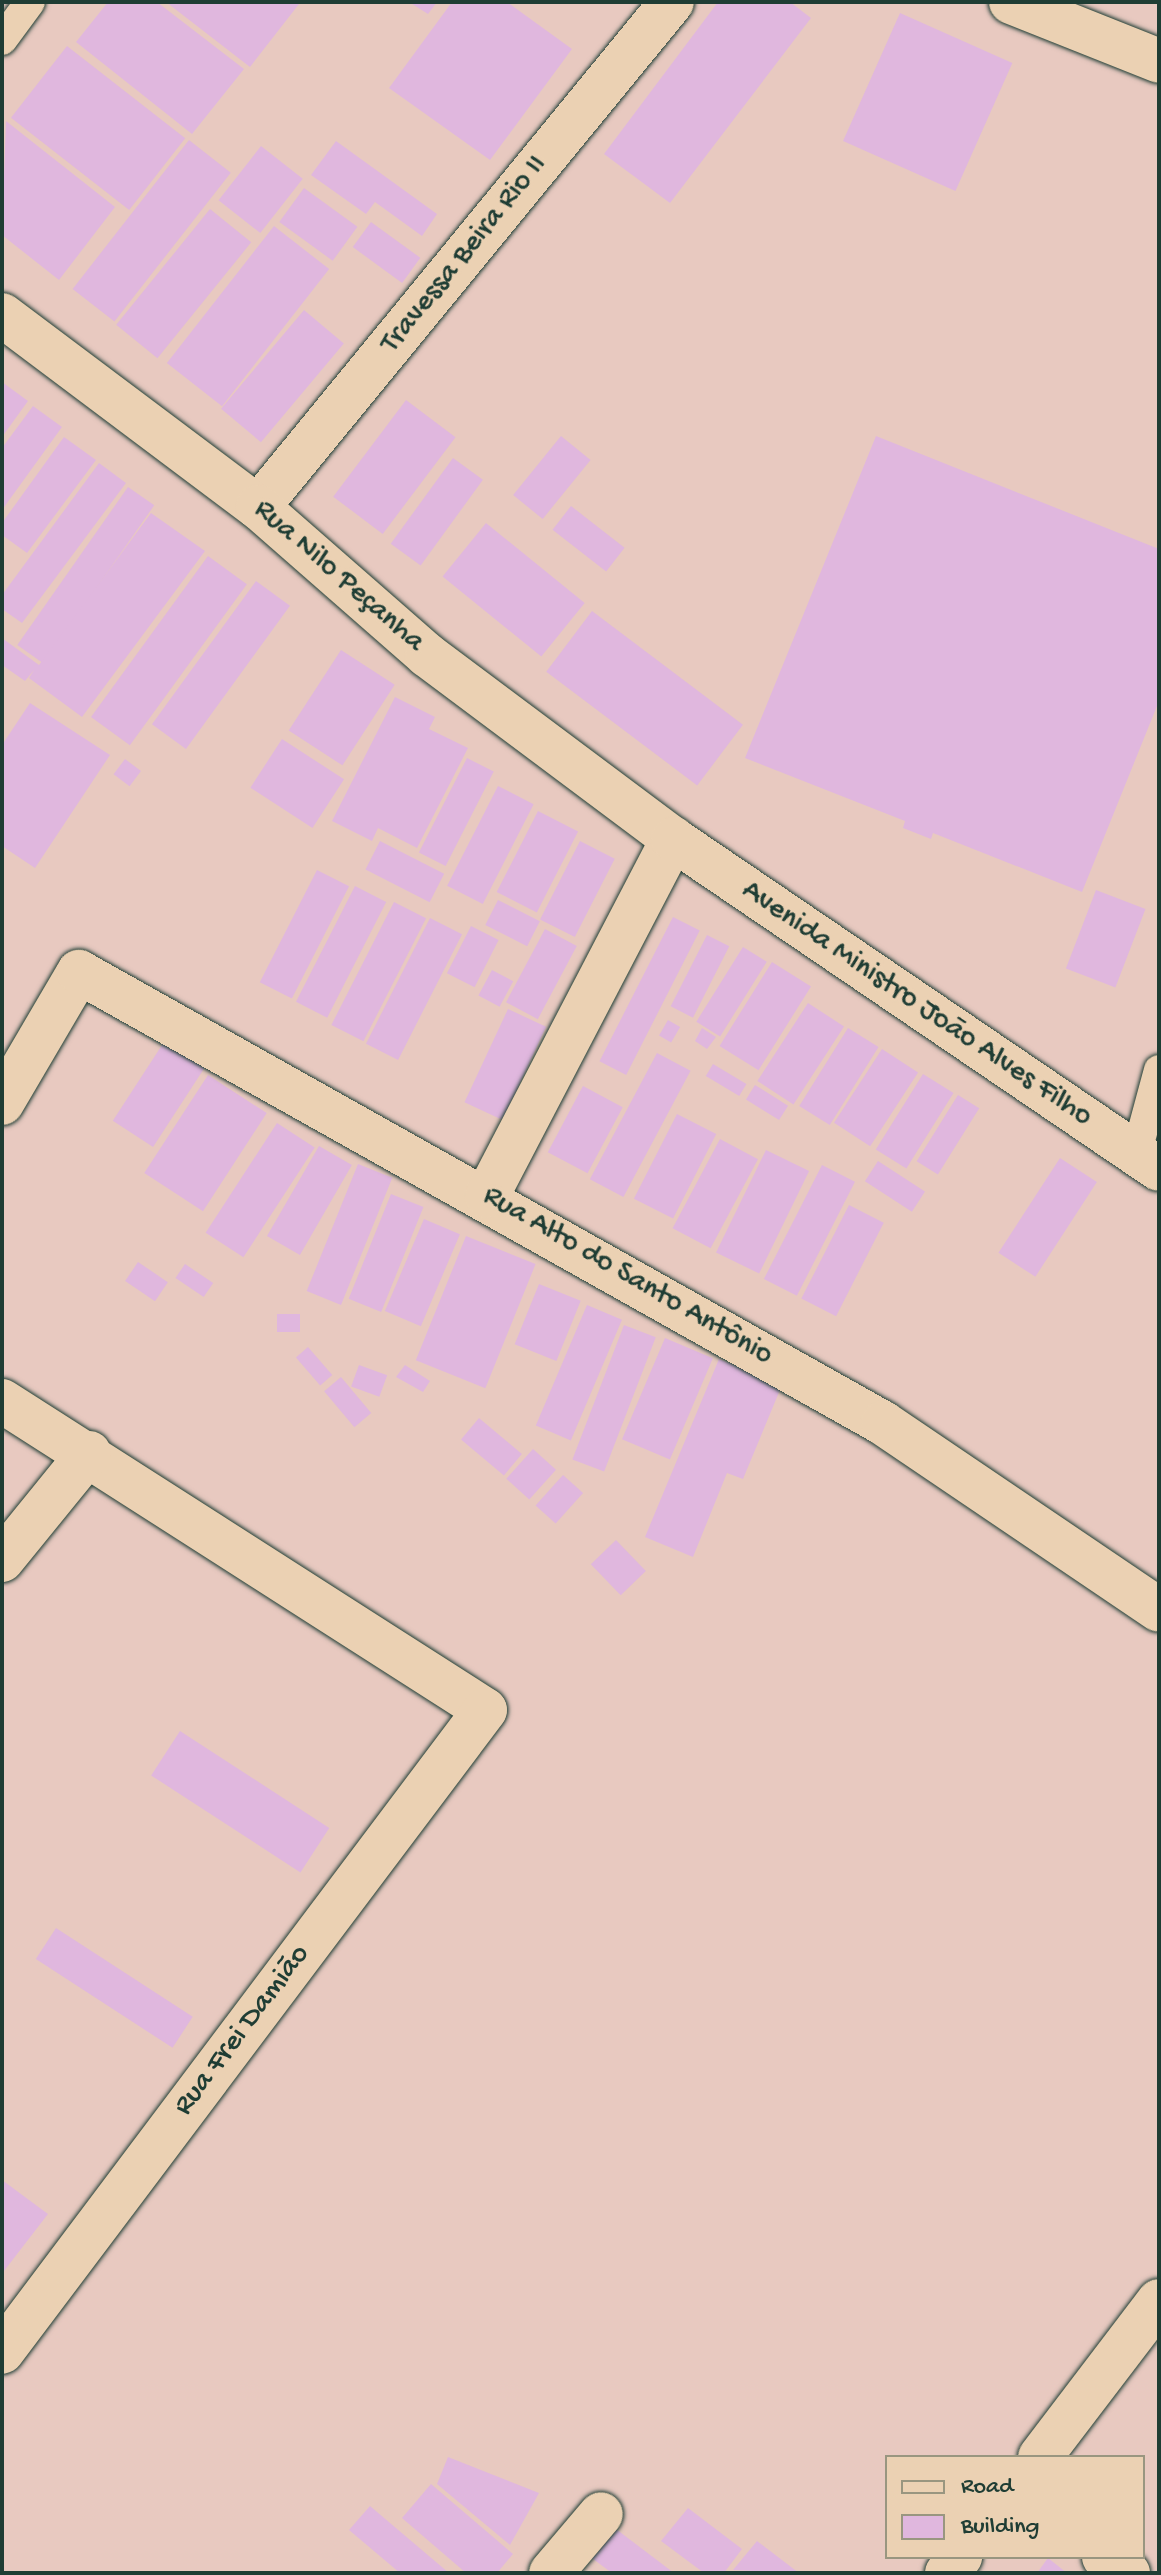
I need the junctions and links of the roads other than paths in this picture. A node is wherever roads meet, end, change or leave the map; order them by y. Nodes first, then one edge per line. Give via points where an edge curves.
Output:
1 (30, 2) edge
2 (672, 2) edge
3 (1011, 2) edge
4 (2, 40) edge
5 (1159, 61) edge
6 (2, 315) edge
7 (258, 507) junction
8 (673, 839) junction
9 (1159, 1070) edge
10 (2, 1103) edge
11 (1148, 1162) edge
12 (487, 1196) junction
13 (2, 1401) edge
14 (89, 1453) junction
15 (2, 1560) edge
16 (1159, 1610) edge
17 (1159, 2301) edge
18 (2, 2352) edge
19 (1042, 2455) edge
20 (601, 2514) dead end
21 (1107, 2559) edge
22 (551, 2573) edge
23 (1128, 2573) edge

1 - 4 lane
2 - 7 street, Travessa Beira Rio II
3 - 5 street
6 - 7 street, Rua Nilo Peçanha
7 - 8 street, Rua Nilo Peçanha via 427,655
8 - 11 street, Avenida Ministro João Alves Filho
8 - 12 street
9 - 11 lane
10 - 12 street, Rua Alto do Santo Antônio via 79,972
12 - 16 street, Rua Alto do Santo Antônio via 883,1423
13 - 14 street
14 - 15 street
14 - 18 street, Rua Frei Damião via 485,1710
17 - 19 street
20 - 22 street
21 - 23 street

